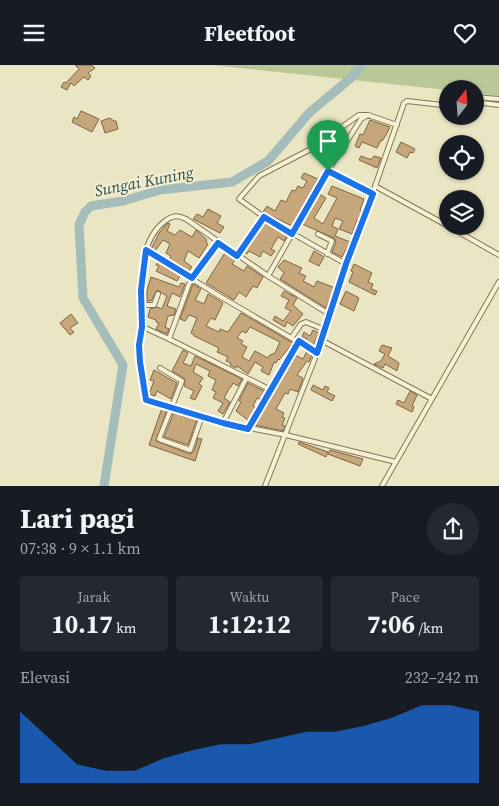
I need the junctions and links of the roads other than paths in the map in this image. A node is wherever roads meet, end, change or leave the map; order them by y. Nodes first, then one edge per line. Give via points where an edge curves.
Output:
1 (484, 98) edge
2 (499, 99) edge
3 (484, 103) edge
4 (439, 105) edge
5 (499, 105) edge
6 (368, 115) junction
7 (397, 125) junction
8 (328, 171) junction
9 (376, 186) junction
10 (373, 194) junction
11 (264, 217) junction
12 (439, 221) edge
13 (292, 234) junction
14 (318, 234) dead end
15 (464, 235) edge
16 (218, 243) junction
17 (146, 250) junction
18 (327, 254) junction
19 (499, 255) edge
20 (237, 256) junction
21 (346, 264) junction
22 (268, 276) junction
23 (192, 278) junction
24 (499, 282) edge
25 (158, 294) dead end
26 (142, 305) junction
27 (330, 314) junction
28 (142, 327) junction
29 (324, 330) junction
30 (292, 337) junction
31 (170, 339) junction
32 (299, 341) junction
33 (321, 341) junction
34 (317, 353) junction
35 (160, 368) dead end
36 (246, 379) junction
37 (271, 390) junction
38 (432, 399) junction
39 (171, 407) junction
40 (202, 417) junction
41 (223, 423) junction
42 (248, 429) junction
43 (286, 435) junction
44 (396, 462) junction
45 (265, 486) edge
46 (382, 486) edge

1 - 2 street
3 - 5 street
4 - 7 street via 406,101
6 - 7 street
6 - 8 street via 357,125
6 - 11 street via 359,115 309,150 252,182 239,200
7 - 9 street
8 - 10 street
8 - 13 street
9 - 10 street
9 - 12 street
10 - 21 street
11 - 13 street
11 - 20 street
13 - 18 street
13 - 22 street
14 - 18 street via 331,240
15 - 19 street
16 - 17 street via 186,219 175,216 164,221 154,232
16 - 20 street
16 - 23 street
17 - 23 street
17 - 26 street
18 - 21 street
20 - 22 street
21 - 27 street
22 - 27 street
23 - 30 street
23 - 31 street
24 - 38 street
25 - 26 street via 154,304
26 - 28 street
27 - 29 street
28 - 31 street
28 - 39 street via 139,345 145,399
29 - 30 street via 301,323
29 - 33 street
30 - 32 street
31 - 36 street
32 - 34 street
32 - 37 street
33 - 34 street
33 - 38 street
34 - 43 street
35 - 39 street via 182,381
36 - 37 street
36 - 41 street
37 - 42 street
38 - 44 street
39 - 40 street
39 - 40 street via 159,439 188,450 192,448
40 - 41 street
41 - 42 street
42 - 43 street
43 - 44 street
43 - 45 street
44 - 46 street

